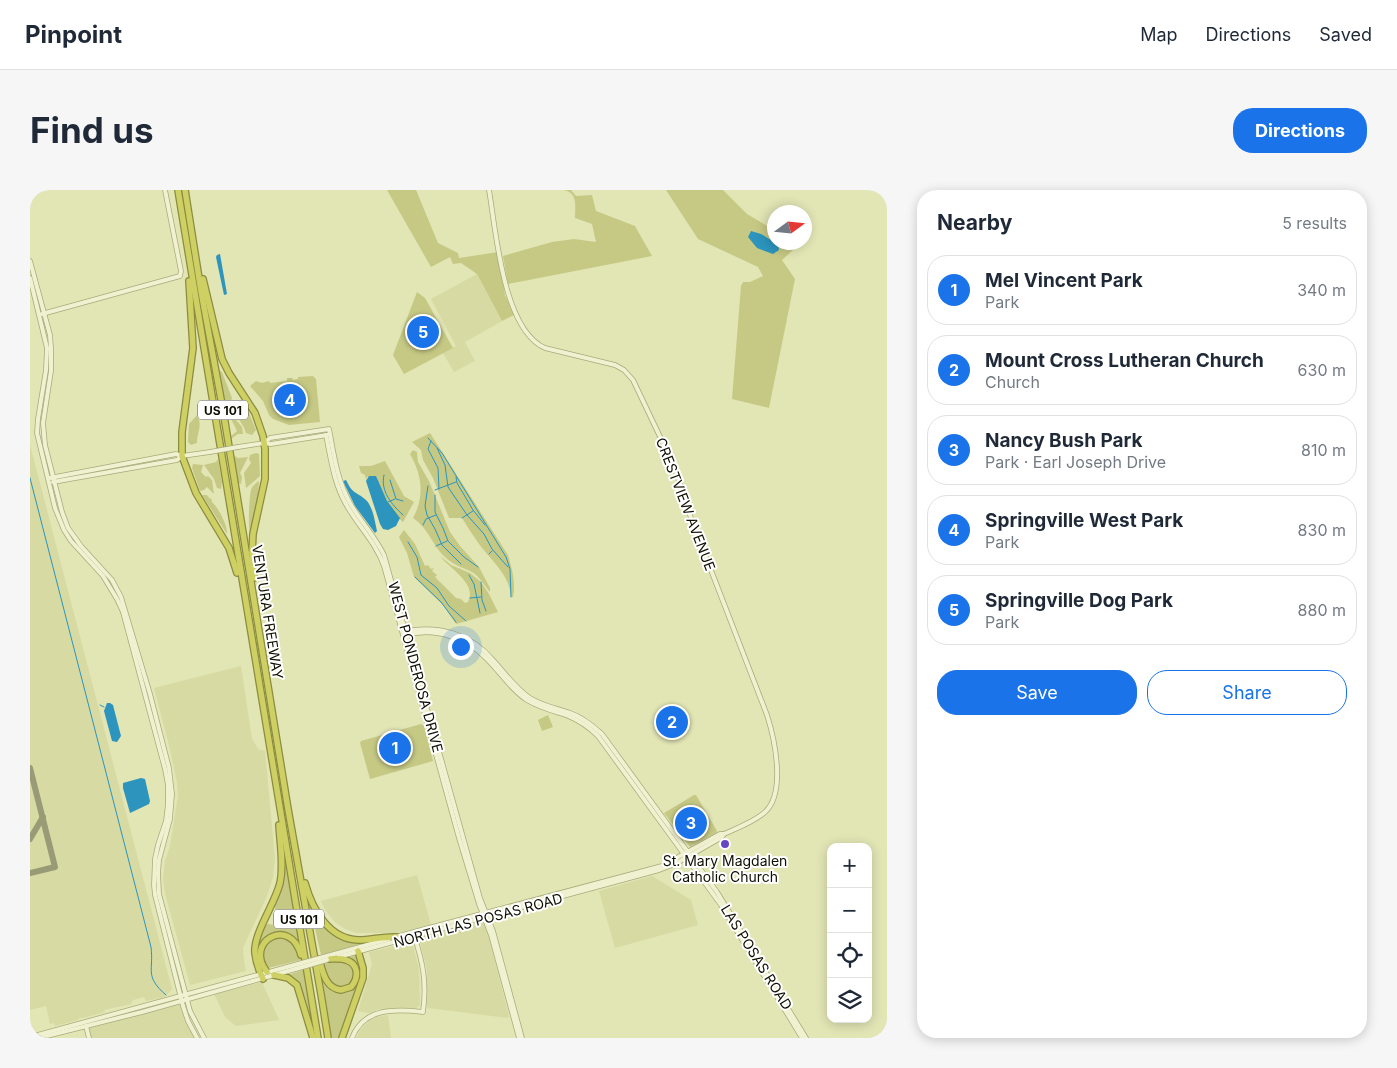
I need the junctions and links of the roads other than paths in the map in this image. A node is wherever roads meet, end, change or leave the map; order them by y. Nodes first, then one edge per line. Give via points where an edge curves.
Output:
1 (165, 190) edge
2 (178, 190) edge
3 (185, 190) edge
4 (489, 190) edge
5 (189, 218) junction
6 (30, 261) edge
7 (190, 264) junction
8 (30, 278) edge
9 (42, 314) junction
10 (328, 435) junction
11 (264, 442) junction
12 (182, 456) junction
13 (53, 480) junction
14 (48, 481) junction
15 (245, 602) junction
16 (254, 602) junction
17 (404, 634) junction
18 (592, 728) junction
19 (278, 801) junction
20 (294, 842) junction
21 (690, 854) junction
22 (685, 856) junction
23 (485, 916) junction
24 (308, 917) junction
25 (414, 935) junction
26 (397, 937) junction
27 (358, 950) junction
28 (328, 958) junction
29 (298, 966) junction
30 (264, 975) junction
31 (274, 975) junction
32 (310, 991) junction
33 (186, 993) junction
34 (180, 995) junction
35 (187, 999) junction
36 (182, 1001) junction
37 (109, 1015) junction
38 (86, 1026) junction
39 (30, 1037) edge
40 (39, 1038) edge
41 (89, 1038) edge
42 (197, 1038) edge
43 (204, 1038) edge
44 (313, 1038) edge
45 (318, 1038) edge
46 (328, 1038) edge
47 (342, 1038) edge
48 (352, 1038) edge
49 (520, 1038) edge
50 (802, 1038) edge
51 (806, 1038) edge

1 - 9 main road via 182,271 180,276
2 - 7 highway, VENTURA FREEWAY / US 101
3 - 5 highway, VENTURA FREEWAY / US 101
4 - 21 main road, CRESTVIEW AVENUE via 508,296 529,337 544,348 615,365 633,380 674,466 769,721 776,784 770,806 762,814 720,834
5 - 11 highway via 220,353 255,413
5 - 16 highway, VENTURA FREEWAY / US 101
6 - 9 main road
7 - 12 highway via 192,348
7 - 15 highway, VENTURA FREEWAY / US 101
8 - 9 main road
9 - 13 main road via 50,335 51,359 43,433
9 - 14 main road via 47,359 37,432
10 - 11 main road via 271,444
10 - 11 main road, WEST PONDEROSA DRIVE via 329,429 270,438
10 - 17 main road, WEST PONDEROSA DRIVE via 332,472 349,510 377,545 388,565
11 - 12 main road, bridge
11 - 16 highway via 264,490 252,544
12 - 13 main road via 176,454
12 - 15 highway via 198,498 229,548
13 - 14 main road
13 - 33 main road via 68,528 122,597 164,746 172,784 172,804 169,826 160,851 158,884
14 - 34 main road via 54,508 64,530 103,576 120,605 163,762 168,804 155,859 154,884
15 - 19 highway, VENTURA FREEWAY / US 101
16 - 20 highway, VENTURA FREEWAY / US 101
17 - 18 main road via 433,633 463,641 484,656 523,697
17 - 23 main road, WEST PONDEROSA DRIVE
18 - 21 main road, LAS POSAS ROAD via 608,741
18 - 22 main road, LAS POSAS ROAD
19 - 30 highway via 281,875 277,894 255,946 255,955
19 - 32 highway, VENTURA FREEWAY / US 101
20 - 24 highway, VENTURA FREEWAY / US 101
20 - 26 highway via 312,902 331,930 355,940
21 - 22 main road, NORTH LAS POSAS ROAD
21 - 51 main road, LAS POSAS ROAD via 734,918
22 - 23 main road, NORTH LAS POSAS ROAD via 658,867
22 - 50 main road, LAS POSAS ROAD via 725,911
23 - 25 main road, NORTH LAS POSAS ROAD
23 - 49 main road, WEST PONDEROSA DRIVE
24 - 28 highway via 327,982 338,990 351,987 357,977 353,964
24 - 46 highway, VENTURA FREEWAY / US 101
25 - 26 main road, NORTH LAS POSAS ROAD
25 - 27 main road, NORTH LAS POSAS ROAD
25 - 48 main road via 425,980 423,1012 390,1010 375,1014 362,1022
26 - 27 main road, NORTH LAS POSAS ROAD
27 - 28 main road, NORTH LAS POSAS ROAD
27 - 47 highway via 363,978
28 - 29 main road, NORTH LAS POSAS ROAD, bridge
29 - 30 main road, NORTH LAS POSAS ROAD
29 - 31 main road, NORTH LAS POSAS ROAD
30 - 31 main road, NORTH LAS POSAS ROAD
30 - 32 highway via 260,955 262,945 273,936 288,936 298,947
30 - 33 main road
30 - 35 main road
31 - 44 highway via 288,978 297,985
32 - 45 highway, VENTURA FREEWAY / US 101
33 - 34 main road
33 - 35 main road
34 - 36 main road
34 - 37 main road
35 - 36 main road
35 - 43 main road
36 - 38 main road
36 - 42 main road
37 - 38 main road
37 - 39 main road
38 - 40 main road
38 - 41 main road

